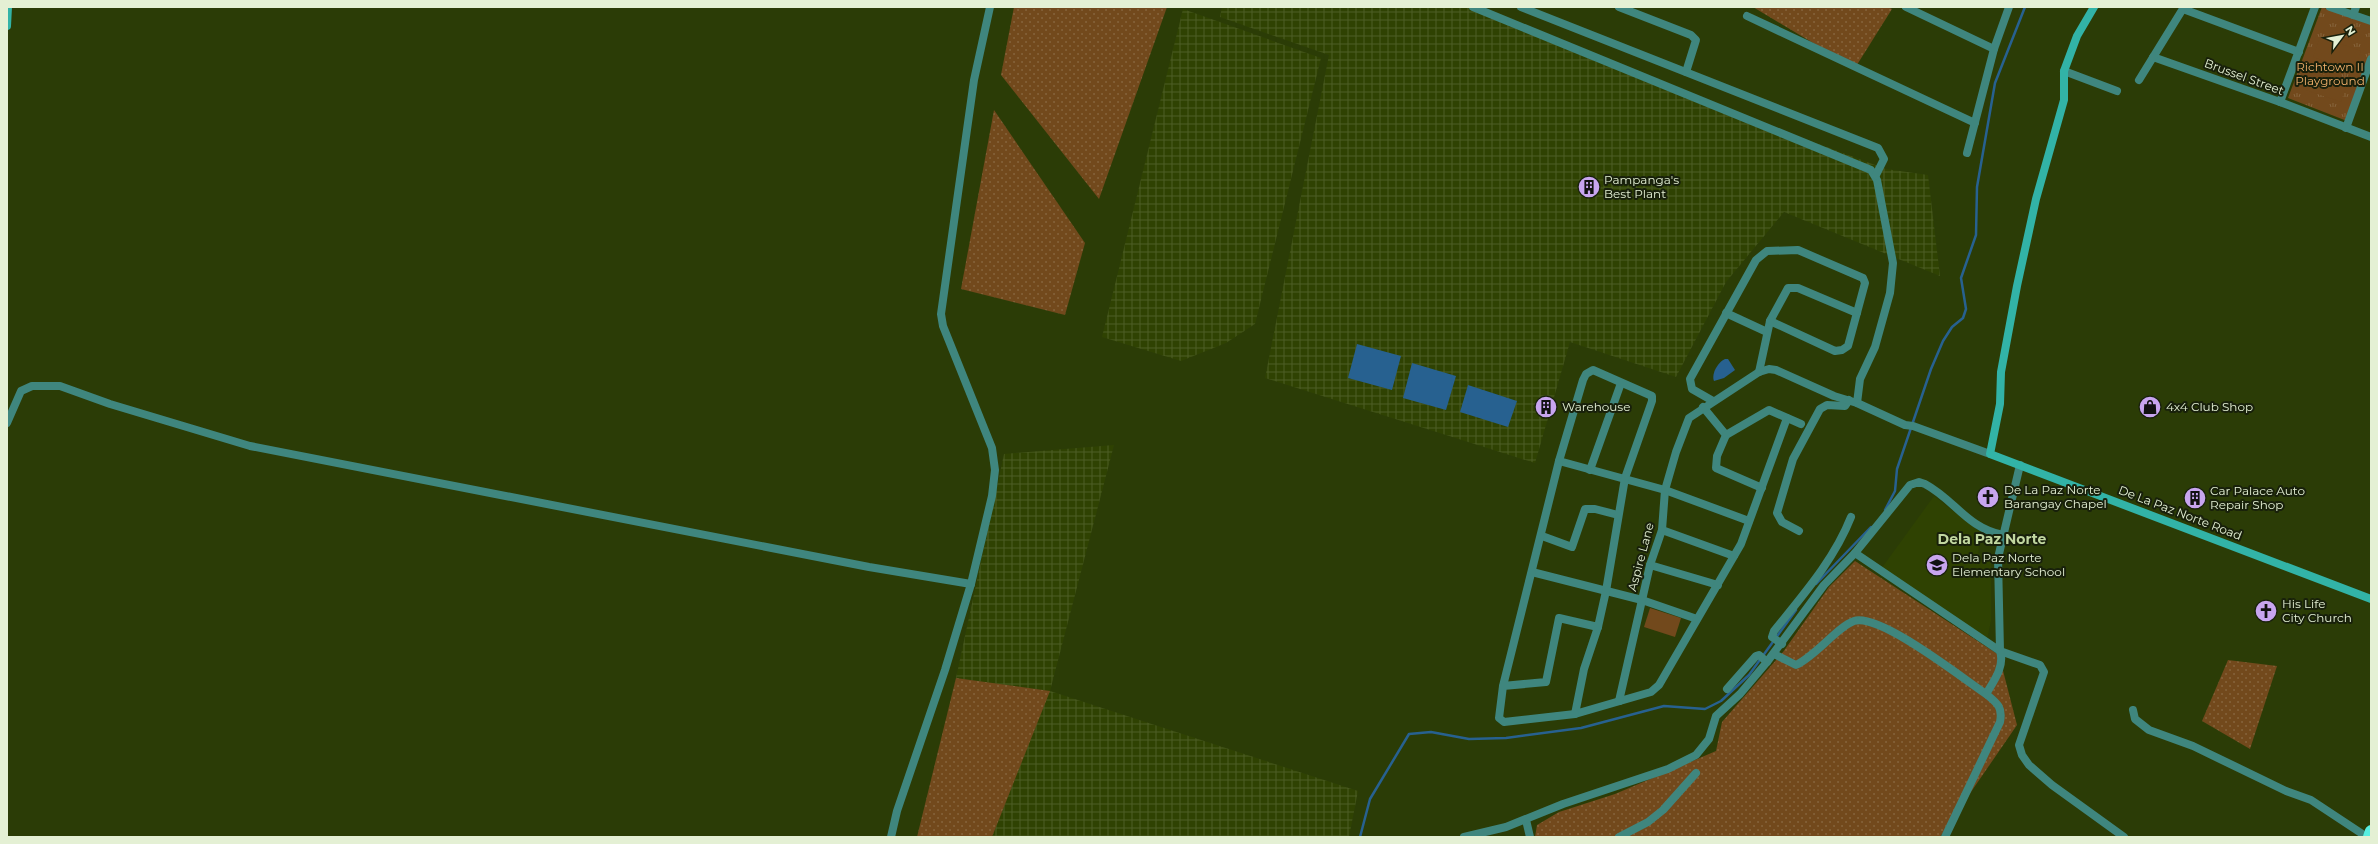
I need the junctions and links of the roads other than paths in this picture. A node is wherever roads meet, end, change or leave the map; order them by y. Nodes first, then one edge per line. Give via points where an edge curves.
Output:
1 (8, 7) edge
2 (990, 7) edge
3 (1472, 7) edge
4 (1521, 7) edge
5 (1546, 7) edge
6 (1619, 7) edge
7 (1906, 7) edge
8 (2009, 7) edge
9 (2094, 7) edge
10 (2314, 7) edge
11 (2330, 7) edge
12 (2356, 7) edge
13 (2184, 8) edge
14 (1543, 15) junction
15 (2354, 15) junction
16 (1747, 16) dead end
17 (2371, 21) edge
18 (7, 26) edge
19 (1994, 49) junction
20 (2299, 52) junction
21 (2153, 57) junction
22 (2371, 59) edge
23 (2064, 71) junction
24 (1686, 72) junction
25 (2368, 78) edge
26 (2139, 80) dead end
27 (2117, 91) dead end
28 (2280, 102) junction
29 (1976, 123) junction
30 (2346, 128) junction
31 (2371, 137) edge
32 (1967, 153) dead end
33 (1876, 175) junction
34 (1726, 312) junction
35 (1857, 313) junction
36 (1770, 321) junction
37 (1767, 332) junction
38 (1759, 372) junction
39 (1621, 383) junction
40 (1713, 401) junction
41 (1853, 402) junction
42 (1703, 407) junction
43 (1788, 418) junction
44 (7, 422) edge
45 (1801, 424) dead end
46 (1909, 426) joint
47 (1726, 435) junction
48 (1990, 454) junction
49 (1559, 461) junction
50 (2020, 465) junction
51 (1590, 470) junction
52 (1625, 478) junction
53 (1762, 488) junction
54 (1665, 490) junction
55 (1618, 515) junction
56 (1851, 516) dead end
57 (1749, 520) junction
58 (1662, 530) junction
59 (1799, 531) dead end
60 (2003, 535) junction
61 (1542, 536) junction
62 (1855, 553) junction
63 (1734, 556) junction
64 (1650, 565) junction
65 (1532, 572) junction
66 (971, 584) junction
67 (1718, 585) junction
68 (1606, 591) junction
69 (2371, 599) edge
70 (1642, 600) junction
71 (1697, 619) junction
72 (1598, 627) junction
73 (1778, 641) junction
74 (2000, 651) junction
75 (1774, 654) junction
76 (1765, 660) junction
77 (1743, 681) junction
78 (1503, 686) junction
79 (1727, 689) dead end
80 (1986, 694) junction
81 (1620, 701) junction
82 (2133, 710) dead end
83 (1575, 714) junction
84 (1696, 773) dead end
85 (1526, 820) junction
86 (2371, 831) edge
87 (891, 837) edge
88 (1464, 837) edge
89 (1530, 837) edge
90 (1619, 837) edge
91 (1945, 837) edge
92 (2124, 837) edge
93 (2368, 837) edge

1 - 18 street
2 - 66 street via 974,80 941,314 943,326 992,448 995,470 992,496
3 - 33 street via 1865,166
4 - 14 street
5 - 14 street
6 - 24 street via 1691,35 1696,40 1696,46
7 - 19 street
8 - 19 street
9 - 23 street via 2077,36
10 - 20 street
11 - 15 street
12 - 15 street
13 - 20 street
13 - 21 street
14 - 24 street
15 - 17 street
16 - 29 street
19 - 29 street
20 - 28 street
21 - 26 street
21 - 28 street, Brussel Street
22 - 25 street
23 - 27 street
23 - 48 street via 2064,100 2036,199 2017,286 2001,372 2000,404
24 - 33 street via 1878,148 1884,159
25 - 30 street
28 - 30 street, Brussel Street
29 - 32 street
30 - 31 street, Brussel Street
33 - 41 street via 1893,263 1890,293 1875,347 1860,379
34 - 35 street via 1756,260 1767,251 1798,250 1863,278 1865,284
34 - 37 street
34 - 40 street via 1690,379 1692,389
35 - 36 street via 1798,288 1788,288
35 - 36 street via 1848,346 1835,351
36 - 37 street
37 - 38 street
38 - 40 street, Aspire Lane
38 - 41 street, Aspire Lane via 1769,368 1776,370
39 - 49 street via 1593,370 1586,374
39 - 51 street
39 - 52 street via 1652,396
40 - 42 street, Aspire Lane
41 - 46 street, Aspire Lane
41 - 59 street via 1847,405 1827,405 1820,409 1793,460 1777,512 1782,522
42 - 47 street
42 - 54 street, Aspire Lane via 1689,418
43 - 45 street
43 - 47 street via 1769,410
43 - 53 street
44 - 66 street via 21,391 32,386 60,386 110,404 250,446 869,567
46 - 48 street, De La Paz Norte Road
47 - 53 street via 1716,468
48 - 50 street, De La Paz Norte Road
49 - 51 street
49 - 61 street
50 - 60 street via 2008,523
50 - 69 street, De La Paz Norte Road
51 - 52 street
52 - 54 street
52 - 55 street
53 - 57 street
54 - 57 street
54 - 58 street, Aspire Lane
55 - 61 street via 1585,509 1575,545 1572,547
55 - 68 street
56 - 73 street via 1835,551 1808,590 1774,631
57 - 63 street
58 - 63 street
58 - 64 street, Aspire Lane
60 - 62 street via 1988,532 1973,524 1930,487 1919,482 1910,485
60 - 74 street via 1998,558
61 - 65 street
62 - 73 street via 1824,585
62 - 74 street
63 - 67 street
64 - 67 street
64 - 70 street, Aspire Lane
65 - 68 street
65 - 78 street
66 - 87 street via 897,811
67 - 71 street
68 - 70 street
68 - 72 street
70 - 71 street
70 - 81 street, Aspire Lane
71 - 81 street via 1660,685 1651,692
72 - 78 street via 1559,618 1546,682
72 - 83 street via 1584,669
73 - 75 street
74 - 80 street via 2000,666
74 - 92 street via 2040,665 2044,672 2019,745 2025,762 2052,785
75 - 76 street
75 - 80 street via 1796,665 1805,661 1846,625 1866,620 1886,627
76 - 77 street
76 - 77 street via 1759,655 1754,657
77 - 79 street
77 - 85 street via 1716,716 1705,746 1686,761 1638,780 1563,804
78 - 83 street via 1499,712 1501,720
80 - 91 street via 1999,705 2000,722
81 - 83 street
82 - 93 street via 2135,719 2150,730 2193,746 2310,800
84 - 90 street via 1663,810 1648,822
85 - 88 street
85 - 89 street
86 - 93 highway

